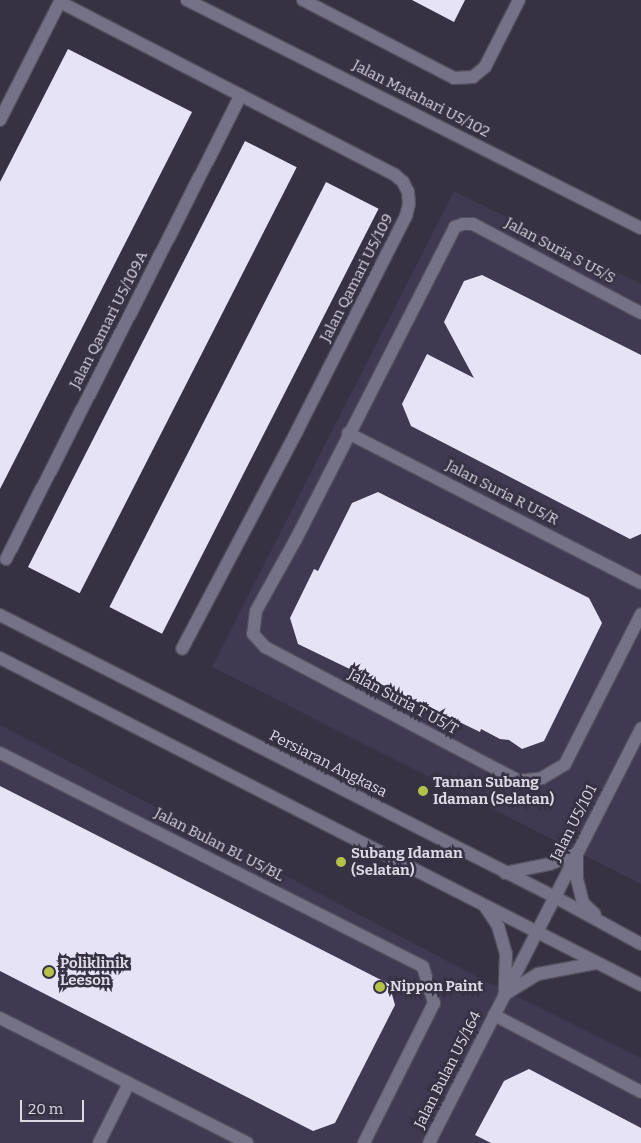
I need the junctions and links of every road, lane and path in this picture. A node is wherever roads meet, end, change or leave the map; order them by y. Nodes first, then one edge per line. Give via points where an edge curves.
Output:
1 (187, 0) edge
2 (303, 0) edge
3 (519, 0) edge
4 (60, 1) edge
5 (241, 96) junction
6 (0, 120) edge
7 (641, 228) edge
8 (641, 312) edge
9 (348, 433) junction
10 (6, 559) dead end
11 (641, 583) edge
12 (641, 614) edge
13 (0, 615) edge
14 (182, 649) dead end
15 (0, 658) edge
16 (641, 728) edge
17 (0, 753) edge
18 (577, 853) junction
19 (505, 873) junction
20 (555, 897) junction
21 (486, 907) junction
22 (611, 928) junction
23 (536, 932) junction
24 (641, 944) edge
25 (597, 963) junction
26 (641, 985) edge
27 (504, 995) junction
28 (494, 1015) junction
29 (0, 1018) edge
30 (129, 1083) junction
31 (641, 1092) edge
32 (99, 1143) edge
33 (247, 1143) edge
34 (364, 1143) edge
35 (429, 1143) edge

1 - 7 street, Jalan Matahari U5/102
2 - 3 street via 454,78 473,77 485,67
4 - 5 street, Jalan Qamari U5/109
4 - 6 street
5 - 10 street, Jalan Qamari U5/109A
5 - 14 street, Jalan Qamari U5/109 via 395,175 408,192 409,204 406,216 302,422
8 - 9 street, Jalan Suria S U5/S via 473,224 455,227
9 - 11 street, Jalan Suria R U5/R
9 - 12 street, Jalan Suria T U5/T via 256,611 252,634 265,647 519,781 542,778 565,764
13 - 19 street, Persiaran Angkasa
15 - 21 street
16 - 18 street, Jalan U5/101
17 - 34 street, Jalan Bulan BL U5/BL via 422,967 434,1003
18 - 19 street via 550,864
18 - 20 street, Jalan U5/101
18 - 22 street via 577,879 583,903
19 - 20 street, Persiaran Angkasa
20 - 22 street, Persiaran Angkasa
20 - 23 street, Jalan U5/101
21 - 23 street
21 - 27 street via 498,926 506,954
22 - 24 street, Persiaran Angkasa
23 - 25 street
23 - 27 street, Jalan Bulan U5/164
25 - 26 street
25 - 27 street via 538,974
27 - 28 street, Jalan Bulan U5/164
28 - 31 street
28 - 35 street, Jalan Bulan U5/164
29 - 30 street
30 - 32 street
30 - 33 street

